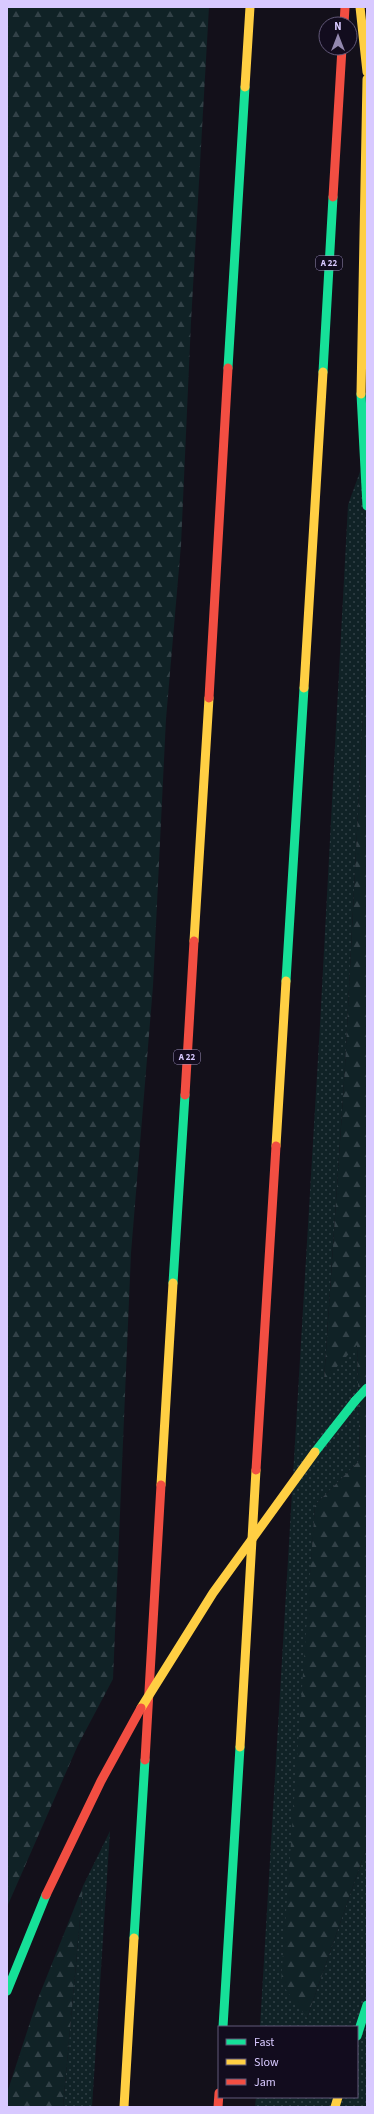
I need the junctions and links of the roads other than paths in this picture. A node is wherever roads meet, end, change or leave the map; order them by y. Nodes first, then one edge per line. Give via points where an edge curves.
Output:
1 (250, 7) edge
2 (360, 7) edge
3 (342, 56) edge
4 (367, 72) edge
5 (367, 79) edge
6 (367, 506) edge
7 (367, 1388) edge
8 (7, 1991) edge
9 (367, 2006) edge
10 (223, 2026) edge
11 (358, 2033) edge
12 (124, 2107) edge

1 - 12 highway, A 22
2 - 4 highway
3 - 10 highway, A 22
5 - 6 highway via 361,361
7 - 8 highway, bridge via 246,1544 167,1664 107,1769 46,1895
9 - 11 highway

